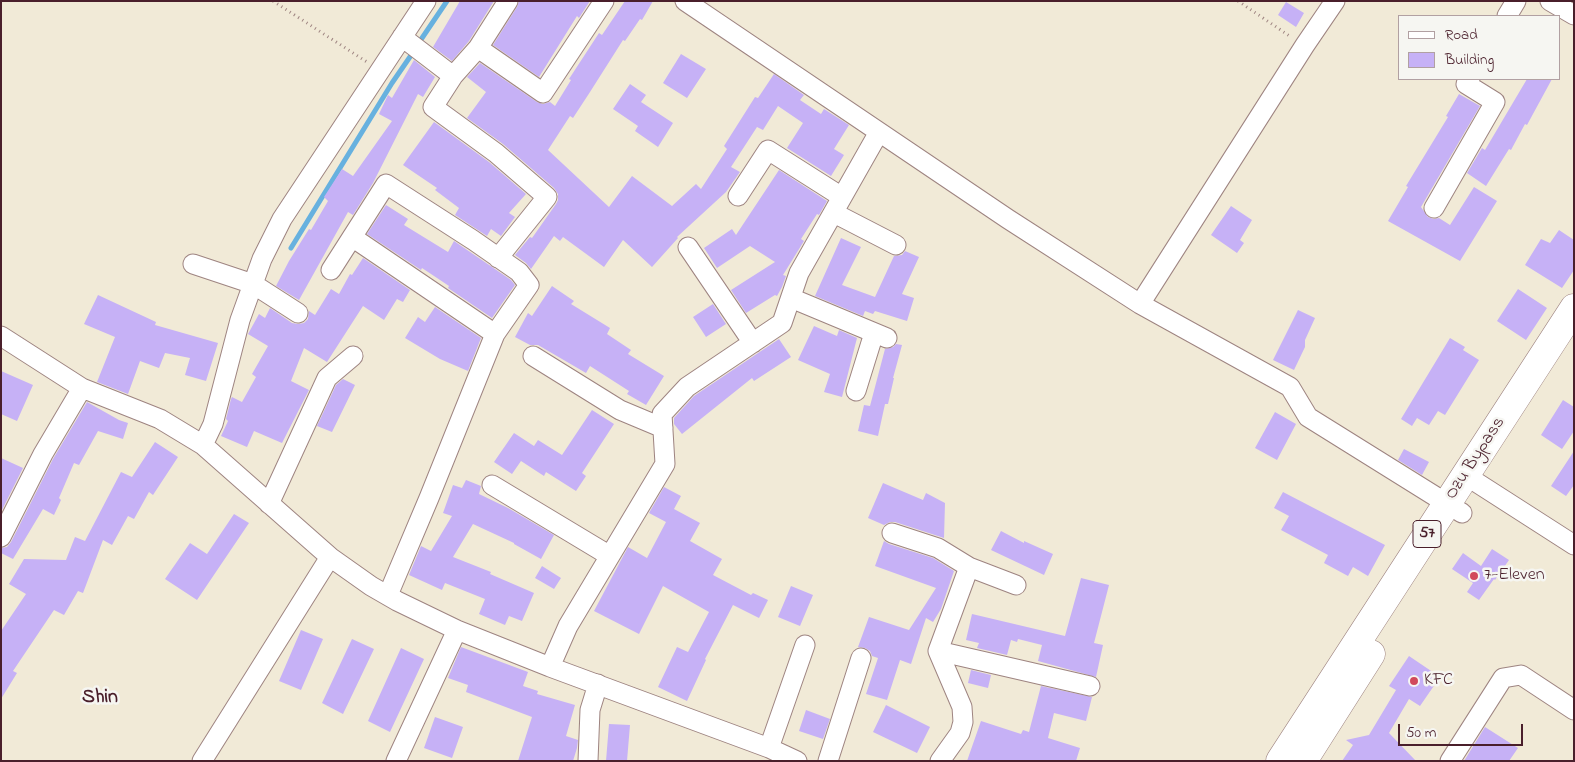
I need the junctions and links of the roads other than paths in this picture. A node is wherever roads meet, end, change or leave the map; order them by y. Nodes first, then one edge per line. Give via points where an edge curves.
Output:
1 (426, 1) edge
2 (508, 1) edge
3 (604, 1) edge
4 (685, 1) edge
5 (1334, 1) edge
6 (1516, 1) edge
7 (1550, 1) edge
8 (1508, 15) edge
9 (1574, 15) edge
10 (402, 37) junction
11 (478, 48) junction
12 (452, 76) junction
13 (1469, 80) edge
14 (879, 132) junction
15 (738, 196) dead end
16 (838, 205) junction
17 (1434, 208) dead end
18 (352, 236) junction
19 (896, 245) dead end
20 (688, 246) dead end
21 (498, 258) junction
22 (193, 264) dead end
23 (331, 270) dead end
24 (253, 284) junction
25 (791, 298) junction
26 (1140, 304) junction
27 (1574, 308) edge
28 (298, 312) dead end
29 (495, 334) junction
30 (1, 336) edge
31 (1574, 342) edge
32 (753, 343) junction
33 (353, 356) dead end
34 (533, 356) dead end
35 (82, 388) junction
36 (856, 391) dead end
37 (663, 428) junction
38 (202, 445) junction
39 (1473, 480) junction
40 (492, 485) dead end
41 (269, 504) junction
42 (1454, 508) junction
43 (892, 533) dead end
44 (1, 537) edge
45 (1574, 545) edge
46 (610, 556) junction
47 (330, 557) junction
48 (969, 567) junction
49 (1016, 585) dead end
50 (388, 595) junction
51 (456, 630) junction
52 (805, 645) dead end
53 (938, 651) junction
54 (861, 658) dead end
55 (550, 667) junction
56 (598, 684) junction
57 (1090, 686) dead end
58 (1574, 710) edge
59 (769, 748) junction
60 (202, 761) edge
61 (396, 761) edge
62 (588, 761) edge
63 (797, 761) edge
64 (828, 761) edge
65 (940, 761) edge
66 (1280, 761) edge
67 (1302, 761) edge
68 (1450, 761) edge

1 - 10 street
2 - 11 street
3 - 11 street via 543,93
4 - 14 street
5 - 26 street
6 - 8 street
7 - 9 street
10 - 12 street
10 - 24 street via 282,219
11 - 12 street
12 - 21 street via 433,106 496,153 547,197
13 - 17 street via 1466,84 1495,102
14 - 16 street
14 - 26 street
15 - 16 street via 768,150
16 - 19 street
16 - 25 street via 799,273
18 - 21 street via 386,184
18 - 23 street
18 - 29 street
20 - 32 street
21 - 29 street via 530,285
22 - 24 street
24 - 28 street
24 - 38 street via 240,320 214,424
25 - 32 street via 782,323
25 - 36 street via 880,336
26 - 42 street via 1290,387 1308,418
27 - 39 highway, Ozu Bypass / 57
29 - 50 street
30 - 35 street
31 - 39 highway, Ozu Bypass / 57
32 - 37 street via 688,387 662,414
33 - 41 street via 327,378
34 - 37 street via 620,410
35 - 38 street via 160,419
35 - 44 street
37 - 46 street via 665,464
38 - 41 street
39 - 42 highway, Ozu Bypass / 57
39 - 45 street
40 - 46 street
41 - 47 street
42 - 66 highway, Ozu Bypass / 57
42 - 67 highway, Ozu Bypass / 57
43 - 48 street via 938,548
46 - 55 street via 568,626
47 - 50 street
47 - 60 street
48 - 49 street
48 - 53 street
50 - 51 street
51 - 55 street
51 - 61 street
52 - 59 street
53 - 57 street
53 - 65 street via 962,707 963,722 960,733
54 - 64 street
55 - 56 street
56 - 59 street
56 - 62 street via 590,710
58 - 68 street via 1521,675 1503,678
59 - 63 street

